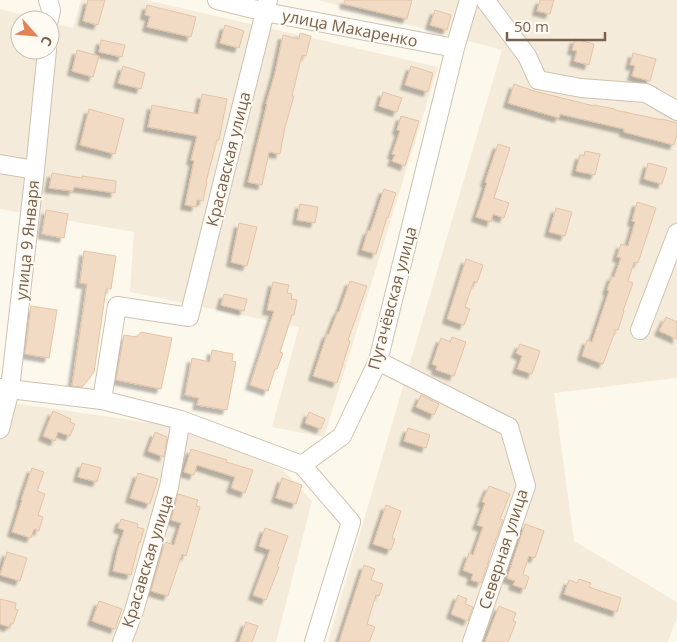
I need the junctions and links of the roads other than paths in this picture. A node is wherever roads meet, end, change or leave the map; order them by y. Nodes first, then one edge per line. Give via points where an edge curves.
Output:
1 (217, 0) edge
2 (469, 0) edge
3 (485, 0) edge
4 (267, 6) edge
5 (455, 48) junction
6 (45, 60) edge
7 (677, 111) edge
8 (0, 164) edge
9 (35, 170) junction
10 (677, 233) edge
11 (640, 330) dead end
12 (378, 361) junction
13 (5, 388) edge
14 (102, 400) junction
15 (182, 420) junction
16 (0, 429) edge
17 (302, 465) junction
18 (122, 642) edge
19 (314, 642) edge
20 (472, 642) edge

1 - 4 street, улица Макаренко
2 - 5 street, Пугачёвская улица
3 - 7 street via 527,56 538,80 581,88 646,93
4 - 5 street, улица Макаренко
4 - 14 street, Красавская улица via 189,317 117,306
5 - 12 street, Пугачёвская улица
6 - 9 street, улица 9 Января
8 - 9 street
9 - 13 street, улица 9 Января
10 - 11 street
12 - 17 street, Пугачёвская улица via 342,436
12 - 20 street, Северная улица via 509,427 526,486
13 - 14 street
13 - 16 street, улица 9 Января
14 - 15 street
15 - 17 street
15 - 18 street, Красавская улица via 169,487
17 - 19 street via 351,522

